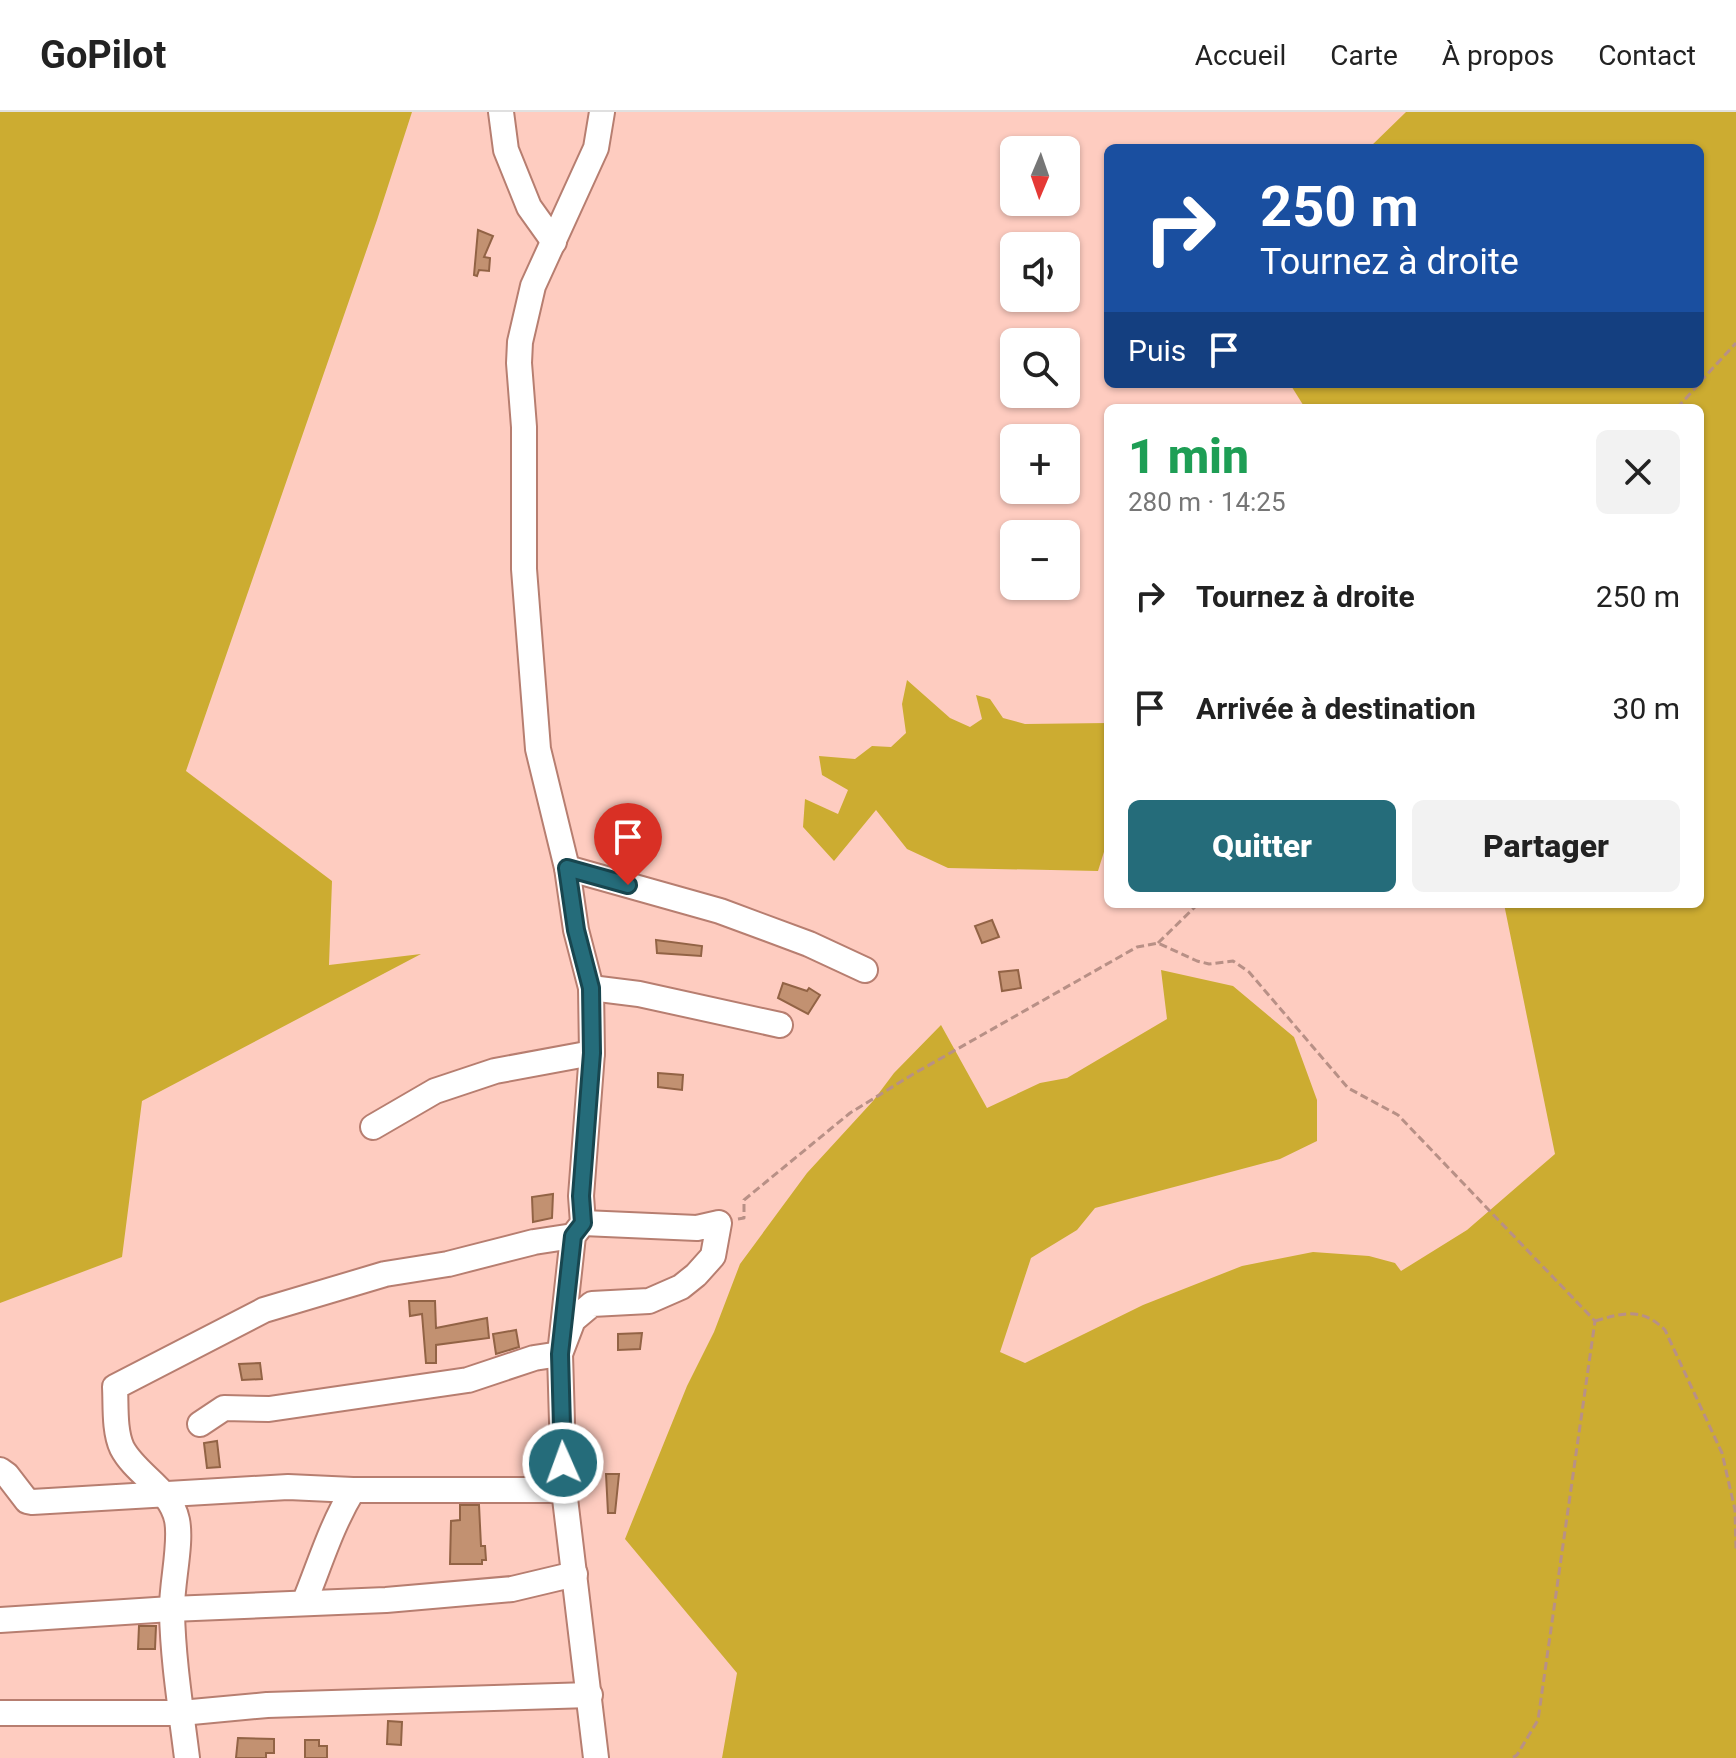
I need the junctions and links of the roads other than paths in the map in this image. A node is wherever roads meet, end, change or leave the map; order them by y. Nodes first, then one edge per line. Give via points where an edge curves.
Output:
1 (501, 112) edge
2 (602, 112) edge
3 (554, 242) junction
4 (567, 868) junction
5 (865, 970) dead end
6 (591, 988) junction
7 (780, 1025) dead end
8 (592, 1053) junction
9 (373, 1127) dead end
10 (578, 1230) junction
11 (560, 1354) junction
12 (200, 1424) dead end
13 (0, 1470) edge
14 (353, 1490) junction
15 (564, 1490) junction
16 (163, 1494) junction
17 (575, 1574) junction
18 (304, 1603) junction
19 (171, 1609) junction
20 (0, 1620) edge
21 (590, 1695) junction
22 (0, 1713) edge
23 (181, 1713) junction
24 (187, 1758) edge
25 (596, 1758) edge

1 - 3 street via 506,150 529,207
2 - 3 street via 596,148
3 - 4 street via 533,286 519,363 524,569 538,749
4 - 5 street via 720,911
4 - 6 street
6 - 7 street
6 - 8 street
8 - 9 street via 495,1071 435,1091
8 - 10 street
10 - 11 street
10 - 11 street via 719,1223 713,1256 689,1281 649,1301 592,1304 573,1320
10 - 16 street via 448,1264 385,1274 264,1310 115,1387 124,1451
11 - 12 street via 468,1380 269,1409 224,1408
11 - 15 street
13 - 16 street via 32,1502
14 - 15 street
14 - 16 street via 288,1487
14 - 18 street via 334,1520
15 - 17 street
16 - 19 street via 174,1507 179,1531
17 - 18 street via 512,1589
17 - 21 street
18 - 19 street
19 - 20 street
19 - 23 street
21 - 23 street via 267,1705
21 - 25 street
22 - 23 street
23 - 24 street

